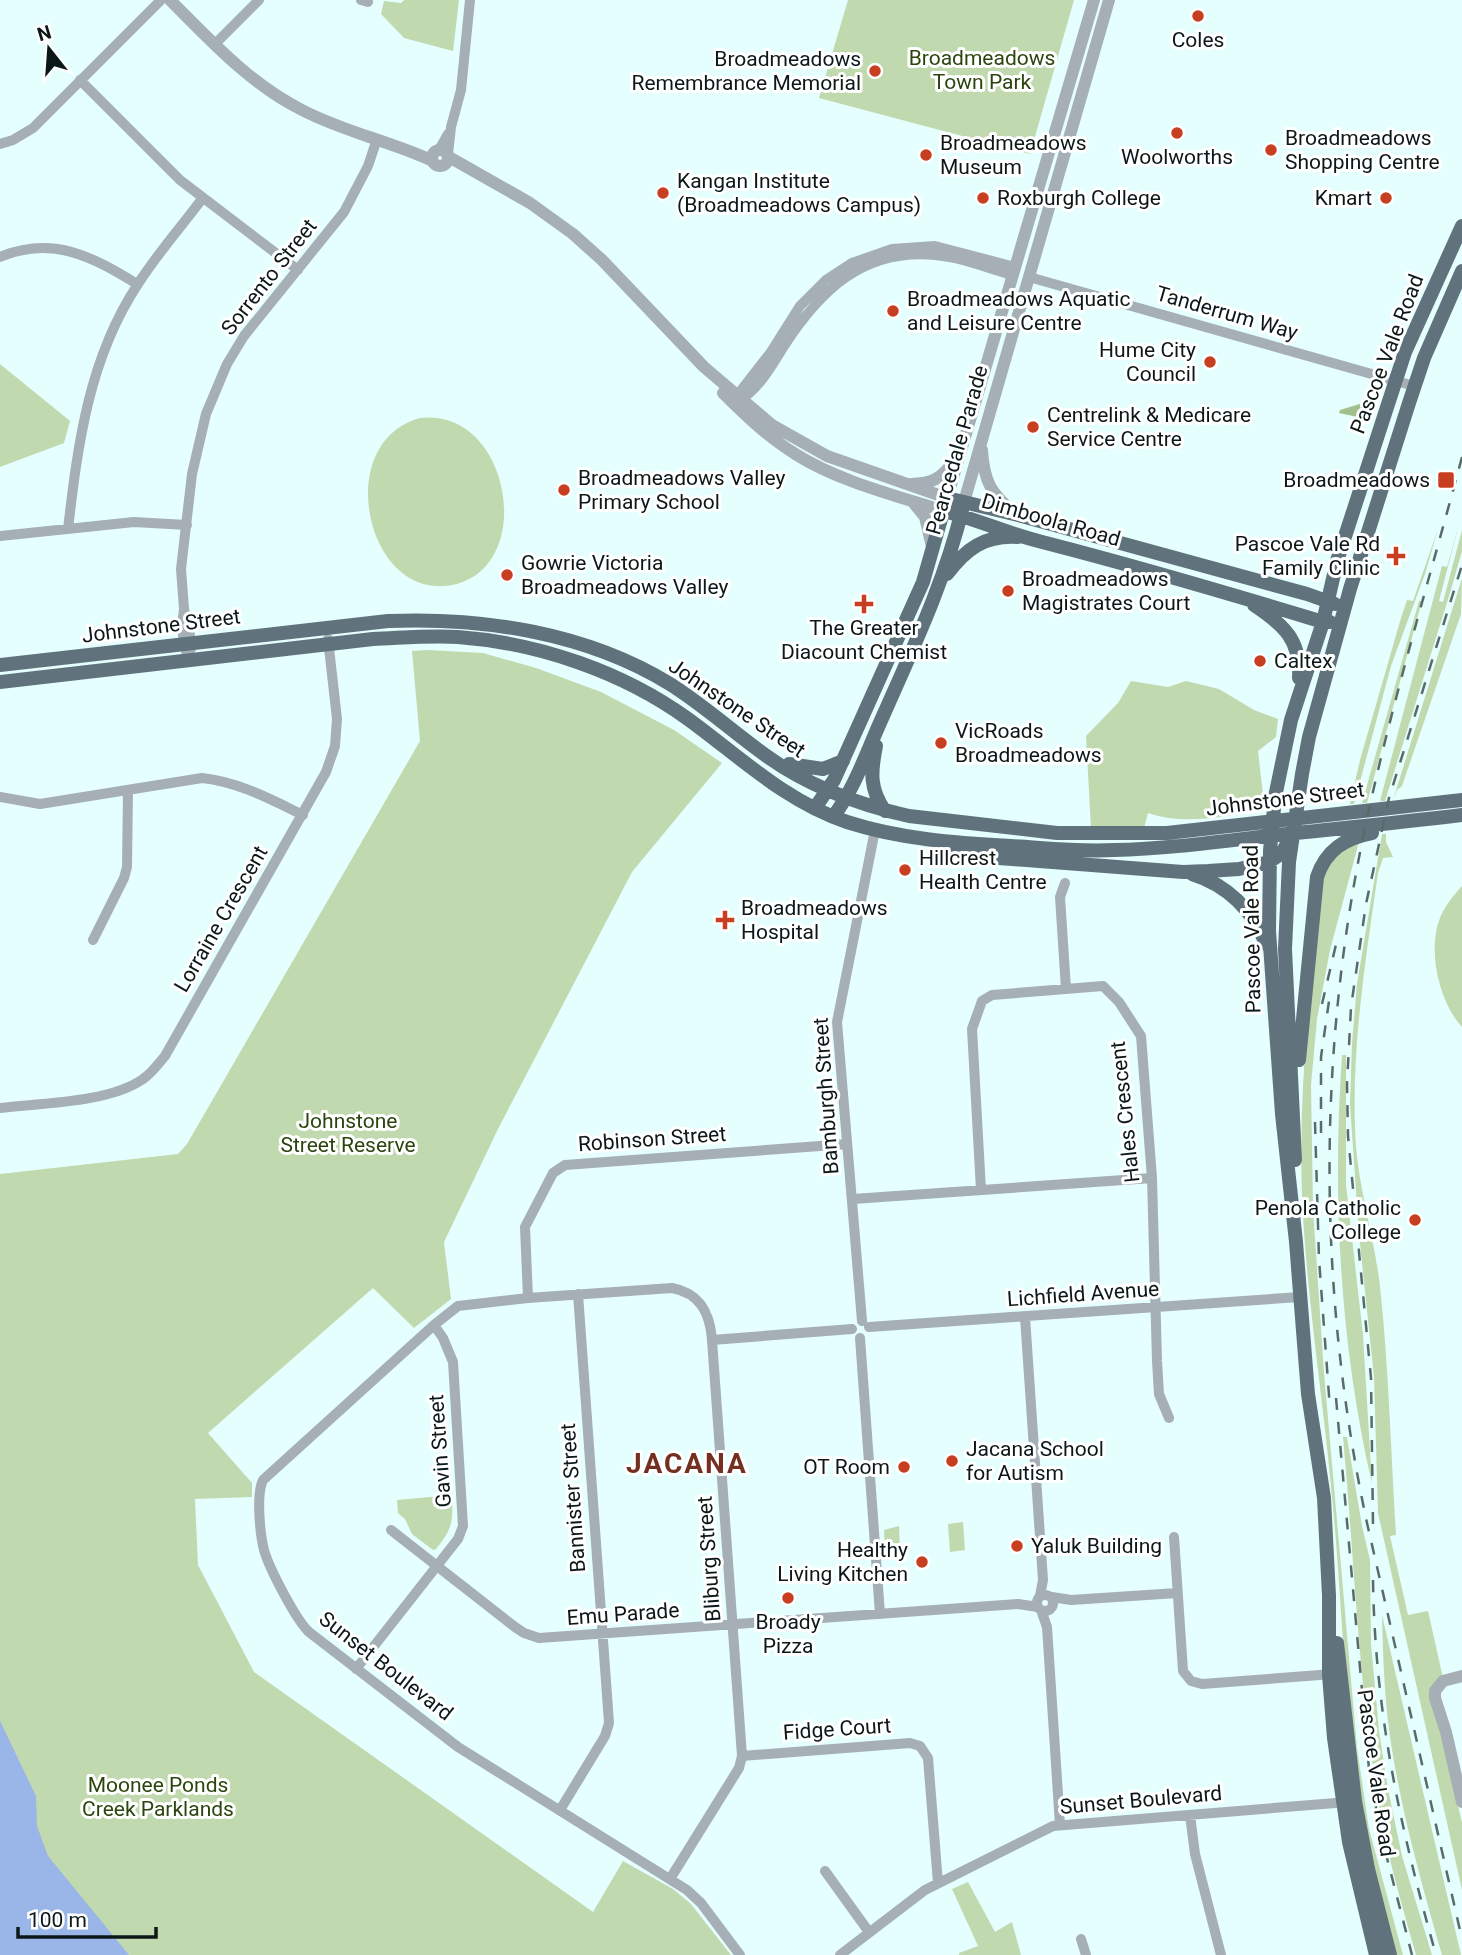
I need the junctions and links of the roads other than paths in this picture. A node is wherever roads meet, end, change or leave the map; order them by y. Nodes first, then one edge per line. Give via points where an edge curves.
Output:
1 (161, 0) edge
2 (170, 0) edge
3 (259, 0) edge
4 (470, 0) edge
5 (1094, 0) edge
6 (1109, 0) edge
7 (215, 44) junction
8 (80, 80) junction
9 (377, 139) junction
10 (0, 144) edge
11 (442, 156) junction
12 (202, 198) junction
13 (1462, 226) edge
14 (0, 257) edge
15 (298, 270) junction
16 (1013, 271) junction
17 (1462, 271) edge
18 (1029, 277) junction
19 (137, 284) junction
20 (1395, 380) junction
21 (1414, 386) junction
22 (737, 399) junction
23 (981, 443) junction
24 (960, 452) junction
25 (825, 462) junction
26 (901, 484) junction
27 (912, 500) junction
28 (946, 505) junction
29 (962, 509) junction
30 (1018, 515) junction
31 (187, 524) junction
32 (68, 529) junction
33 (0, 536) edge
34 (1026, 538) junction
35 (933, 554) junction
36 (940, 584) junction
37 (1242, 597) junction
38 (1328, 600) junction
39 (1343, 616) junction
40 (470, 621) junction
41 (1323, 622) junction
42 (326, 628) junction
43 (468, 638) junction
44 (188, 644) junction
45 (329, 644) junction
46 (891, 652) junction
47 (908, 659) junction
48 (190, 661) junction
49 (0, 665) edge
50 (0, 682) edge
51 (1298, 694) junction
52 (881, 720) junction
53 (768, 757) junction
54 (843, 761) junction
55 (128, 790) junction
56 (828, 790) junction
57 (0, 797) edge
58 (848, 797) junction
59 (1462, 800) edge
60 (815, 808) junction
61 (885, 811) junction
62 (1408, 814) junction
63 (303, 815) junction
64 (1462, 815) edge
65 (833, 817) junction
66 (943, 821) junction
67 (1295, 828) junction
68 (875, 830) junction
69 (1245, 832) junction
70 (929, 841) junction
71 (1013, 846) junction
72 (1269, 862) junction
73 (1183, 872) junction
74 (1065, 883) dead end
75 (93, 940) dead end
76 (1270, 955) junction
77 (1066, 989) junction
78 (0, 1108) edge
79 (1294, 1108) junction
80 (847, 1144) junction
81 (1152, 1178) junction
82 (981, 1190) junction
83 (853, 1199) junction
84 (1296, 1242) junction
85 (579, 1294) junction
86 (1300, 1297) junction
87 (528, 1298) junction
88 (1156, 1308) junction
89 (1025, 1317) junction
90 (865, 1324) junction
91 (434, 1325) junction
92 (852, 1329) junction
93 (860, 1338) junction
94 (712, 1340) junction
95 (1169, 1418) dead end
96 (391, 1530) dead end
97 (1174, 1537) dead end
98 (437, 1566) junction
99 (1177, 1593) junction
100 (1045, 1603) junction
101 (880, 1614) junction
102 (733, 1625) junction
103 (603, 1635) junction
104 (356, 1669) junction
105 (1335, 1674) junction
106 (1462, 1676) edge
107 (1462, 1683) edge
108 (1446, 1732) junction
109 (742, 1756) junction
110 (1349, 1802) junction
111 (1462, 1802) edge
112 (559, 1810) junction
113 (1190, 1815) junction
114 (1060, 1825) junction
115 (825, 1871) dead end
116 (670, 1879) junction
117 (938, 1883) junction
118 (869, 1932) junction
119 (1081, 1939) dead end
120 (844, 1954) edge
121 (740, 1955) edge
122 (1086, 1955) edge
123 (1221, 1955) edge
124 (1376, 1955) edge
125 (1390, 1955) edge

1 - 8 street
2 - 7 street, Dimboola Road
3 - 7 street
4 - 11 street via 461,90
5 - 16 street, Pearcedale Parade
6 - 18 street, Pearcedale Parade
7 - 9 street, Dimboola Road via 284,100 329,123
8 - 10 street via 33,128
8 - 12 street
9 - 11 street, Dimboola Road
9 - 15 street, Sorrento Street via 344,212
11 - 22 street, Dimboola Road via 530,203 573,234 704,367 718,388
12 - 15 street
12 - 19 street
13 - 20 main road, Pascoe Vale Road
14 - 19 street via 41,248 72,251
15 - 31 street, Sorrento Street via 244,336 217,385 196,448
16 - 18 street, Tanderrum Way
16 - 22 street, Tanderrum Way via 934,254 894,257 856,271 807,312 766,373
16 - 24 street, Pearcedale Parade
17 - 21 main road, Pascoe Vale Road
18 - 20 street, Tanderrum Way
18 - 23 street, Pearcedale Parade
19 - 32 street via 100,359 86,405
20 - 21 street, Tanderrum Way
20 - 38 main road, Pascoe Vale Road
21 - 39 main road, Pascoe Vale Road
22 - 25 street, Dimboola Road
23 - 29 street, Pearcedale Parade
23 - 30 street via 989,486
24 - 26 street via 937,480
24 - 28 street, Pearcedale Parade
25 - 26 street, Dimboola Road
25 - 27 street, Dimboola Road
26 - 28 street, Dimboola Road
27 - 28 street, Dimboola Road
27 - 35 street via 925,517
28 - 29 main road, Dimboola Road
28 - 35 main road, Pearcedale Parade
29 - 30 main road, Dimboola Road
29 - 34 main road, Dimboola Road
29 - 36 main road, Pearcedale Parade
30 - 38 main road, Dimboola Road
31 - 32 street via 134,522
31 - 44 street, Sorrento Street via 181,569 182,626
32 - 33 street
34 - 36 main road via 1007,537 975,546 961,555
34 - 37 main road, Dimboola Road
35 - 46 main road, Pearcedale Parade
36 - 47 main road, Pearcedale Parade
37 - 41 main road, Dimboola Road
37 - 51 main road via 1292,638 1299,659
38 - 39 main road, Dimboola Road
38 - 41 main road, Pascoe Vale Road
39 - 41 main road, Dimboola Road
39 - 67 main road, Pascoe Vale Road via 1309,737
40 - 42 main road, Johnstone Street via 425,619
40 - 43 main road
40 - 53 main road, Johnstone Street via 577,643 638,667 703,706
41 - 51 main road, Pascoe Vale Road
42 - 44 main road, Johnstone Street
42 - 45 street, Lorraine Crescent
43 - 45 main road, Johnstone Street via 416,636
43 - 60 main road, Johnstone Street via 551,654 620,680 678,713 761,775
44 - 48 street, Sorrento Street
44 - 49 main road, Johnstone Street
45 - 48 main road, Johnstone Street
45 - 63 street, Lorraine Crescent via 337,735 326,772
46 - 47 main road
46 - 54 main road, Pearcedale Parade
47 - 52 main road, Pearcedale Parade
48 - 50 main road, Johnstone Street
51 - 72 main road, Pascoe Vale Road via 1275,797
52 - 58 main road, Pearcedale Parade
52 - 61 main road via 873,786
53 - 54 main road via 813,769
53 - 56 main road, Johnstone Street
54 - 56 main road, Pearcedale Parade
55 - 57 street via 40,804
55 - 63 street via 186,779 218,780 248,788
55 - 75 street via 127,867
56 - 58 main road, Johnstone Street
56 - 60 main road, Pearcedale Parade
58 - 61 main road, Johnstone Street
58 - 65 main road, Pearcedale Parade
59 - 62 main road
60 - 65 main road, Johnstone Street
61 - 66 main road, Johnstone Street
62 - 64 main road
62 - 69 main road, Johnstone Street
62 - 79 main road via 1391,830 1341,843 1325,858 1317,877
63 - 78 street, Lorraine Crescent via 153,1070 116,1093
65 - 68 main road, Johnstone Street
66 - 69 main road, Johnstone Street via 1104,835
66 - 71 main road via 968,832 1009,837
67 - 72 main road via 1282,853
67 - 79 main road, Pascoe Vale Road via 1285,949
68 - 70 main road, Johnstone Street
68 - 80 street, Bamburgh Street via 837,1022
69 - 71 main road, Johnstone Street via 1114,850
70 - 71 main road, Johnstone Street
70 - 73 main road via 972,856
72 - 73 main road
72 - 76 main road, Pascoe Vale Road
73 - 76 main road via 1209,880 1236,899 1259,927
74 - 77 street via 1060,900
76 - 84 main road, Pascoe Vale Road
77 - 81 street, Hales Crescent via 1103,986 1141,1036
77 - 82 street, Hales Crescent via 992,995 982,1001 972,1029
79 - 84 main road, Pascoe Vale Road
80 - 83 street, Bamburgh Street
80 - 87 street, Robinson Street via 558,1168 525,1227
81 - 82 street
81 - 88 street, Hales Crescent
82 - 83 street
83 - 90 street, Bamburgh Street
84 - 86 main road, Pascoe Vale Road
85 - 87 street, Sunset Boulevard
85 - 94 street, Bliburg Street via 681,1290 704,1308
85 - 103 street, Bannister Street
86 - 88 street, Lichfield Avenue
86 - 105 main road, Pascoe Vale Road via 1308,1394 1324,1498
87 - 91 street, Sunset Boulevard via 458,1306
88 - 89 street, Lichfield Avenue
88 - 95 street, Hales Crescent via 1159,1392
89 - 90 street, Lichfield Avenue
89 - 100 street
90 - 92 street via 854,1324
90 - 93 street via 866,1336
91 - 98 street, Gavin Street via 453,1362 464,1519 458,1539
91 - 104 street, Sunset Boulevard via 266,1476 259,1489 265,1553 299,1620
92 - 93 street
92 - 94 street
93 - 101 street
94 - 102 street, Bliburg Street
96 - 98 street, Emu Parade
97 - 99 street
98 - 103 street, Emu Parade via 531,1636
98 - 104 street, Gavin Street
99 - 100 street, Emu Parade
99 - 105 street via 1183,1671 1191,1681 1202,1684
100 - 101 street, Emu Parade
100 - 114 street
101 - 102 street, Emu Parade
102 - 103 street, Emu Parade
102 - 109 street, Bliburg Street
103 - 112 street, Bannister Street via 608,1728
104 - 112 street, Sunset Boulevard via 439,1734
105 - 110 main road, Pascoe Vale Road via 1334,1738
106 - 108 street via 1443,1682 1435,1691
107 - 108 street via 1440,1693
108 - 111 street
109 - 116 street, Bliburg Street
109 - 117 street, Fidge Court via 910,1743 920,1746 928,1758
110 - 113 street, Sunset Boulevard
110 - 124 main road, Pascoe Vale Road via 1353,1861
110 - 125 main road, Pascoe Vale Road
112 - 116 street, Sunset Boulevard
113 - 114 street, Sunset Boulevard
113 - 123 street via 1195,1854
114 - 117 street, Sunset Boulevard
115 - 118 street
116 - 121 street, Sunset Boulevard via 694,1896
117 - 118 street, Sunset Boulevard
118 - 120 street, Sunset Boulevard
119 - 122 street

